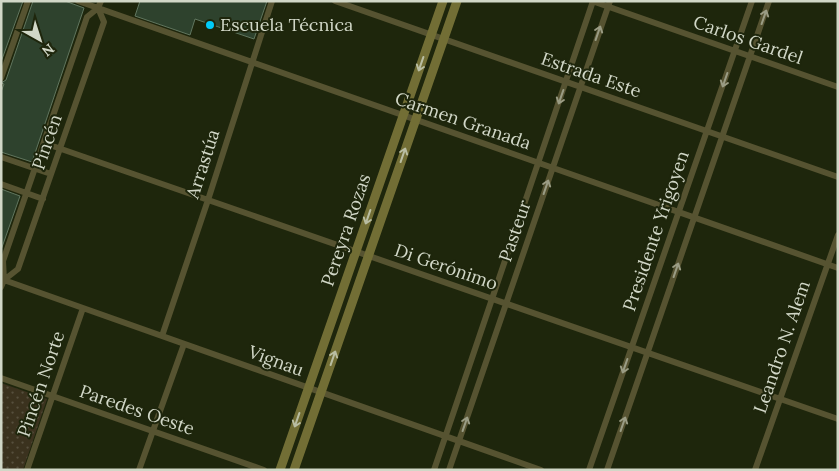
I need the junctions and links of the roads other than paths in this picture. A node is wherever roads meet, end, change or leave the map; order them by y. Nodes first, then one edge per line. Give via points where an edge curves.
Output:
1 (28, 1) edge
2 (78, 1) edge
3 (272, 1) edge
4 (335, 1) edge
5 (443, 1) edge
6 (457, 1) edge
7 (593, 1) edge
8 (752, 1) edge
9 (769, 1) edge
10 (609, 4) edge
11 (99, 5) edge
12 (431, 35) junction
13 (444, 39) junction
14 (735, 51) junction
15 (750, 57) junction
16 (251, 62) junction
17 (1, 78) edge
18 (566, 82) junction
19 (580, 87) junction
20 (838, 87) edge
21 (403, 116) junction
22 (416, 120) junction
23 (707, 131) junction
24 (722, 136) junction
25 (44, 143) junction
26 (60, 149) junction
27 (1, 157) edge
28 (538, 163) junction
29 (552, 168) junction
30 (35, 169) junction
31 (51, 174) junction
32 (838, 177) edge
33 (1, 184) edge
34 (27, 193) junction
35 (43, 199) junction
36 (208, 200) junction
37 (679, 212) junction
38 (694, 218) junction
39 (838, 235) edge
40 (356, 252) junction
41 (368, 256) junction
42 (827, 264) junction
43 (838, 268) edge
44 (2, 282) edge
45 (492, 299) junction
46 (506, 304) junction
47 (83, 308) junction
48 (162, 336) junction
49 (184, 344) junction
50 (632, 347) junction
51 (647, 353) junction
52 (1, 378) edge
53 (308, 388) junction
54 (321, 392) junction
55 (52, 396) junction
56 (780, 399) junction
57 (838, 419) edge
58 (152, 431) junction
59 (446, 436) junction
60 (459, 441) junction
61 (27, 470) edge
62 (139, 470) edge
63 (264, 470) edge
64 (280, 470) edge
65 (294, 470) edge
66 (434, 470) edge
67 (449, 470) edge
68 (541, 470) edge
69 (589, 470) edge
70 (607, 470) edge
71 (755, 470) edge

1 - 17 street
2 - 11 street, Carmen Granada
3 - 16 street, Arrastúa
4 - 12 street, Estrada Este
5 - 12 street, Pereyra Rozas
6 - 13 street, Pereyra Rozas
7 - 10 street, Carlos Gardel
7 - 18 street, Pasteur
8 - 14 street, Presidente Yrigoyen
15 -> 9 street, Presidente Yrigoyen
10 - 14 street, Carlos Gardel
19 -> 10 street, Pasteur
11 - 16 street, Carmen Granada
11 - 25 street, Pincén via 87,17
11 - 26 street, Pincén via 104,22
12 - 13 street, Estrada Este
12 -> 21 street, Pereyra Rozas
13 - 18 street, Estrada Este
13 - 22 street, Pereyra Rozas
14 - 15 street, Carlos Gardel
14 -> 23 street, Presidente Yrigoyen
15 - 20 street, Carlos Gardel
15 - 24 street, Presidente Yrigoyen
16 - 21 street, Carmen Granada
16 - 36 street, Arrastúa
18 - 19 street, Estrada Este
18 -> 28 street, Pasteur
19 - 23 street, Estrada Este
19 - 29 street, Pasteur
21 - 22 street, Carmen Granada
21 -> 40 street, Pereyra Rozas
22 - 28 street, Carmen Granada
41 -> 22 street, Pereyra Rozas
23 - 24 street, Estrada Este
23 - 37 street, Presidente Yrigoyen
24 - 32 street, Estrada Este
24 - 38 street, Presidente Yrigoyen
25 - 26 street, Di Gerónimo
25 - 30 street, Pincén
26 - 31 street, Pincén
26 - 36 street, Di Gerónimo
27 - 30 street
28 - 29 street, Carmen Granada
28 - 45 street, Pasteur
29 - 37 street, Carmen Granada
46 -> 29 street, Pasteur
30 - 31 street
30 - 34 street, Pincén
31 - 35 street, Pincén
33 - 34 street
34 - 35 street
34 - 44 street, Pincén via 3,262
35 - 44 street, Pincén via 18,269
36 - 40 street, Di Gerónimo
36 - 48 street, Arrastúa
37 - 38 street, Carmen Granada
37 - 50 street, Presidente Yrigoyen
38 - 42 street, Carmen Granada
51 -> 38 street, Presidente Yrigoyen
39 - 42 street, Leandro N. Alem
40 - 41 street, Di Gerónimo
40 - 53 street, Pereyra Rozas
41 - 45 street, Di Gerónimo
54 -> 41 street, Pereyra Rozas
42 - 43 street, Carmen Granada
42 - 56 street, Leandro N. Alem
44 - 47 street, Vignau
45 - 46 street, Di Gerónimo
45 - 59 street, Pasteur
46 - 50 street, Di Gerónimo
60 -> 46 street, Pasteur
47 - 48 street, Vignau
47 - 55 street, Pincén Norte
48 - 49 street, Vignau
49 - 53 street, Vignau
49 - 58 street
50 - 51 street, Di Gerónimo
50 -> 69 street, Presidente Yrigoyen
51 - 56 street, Di Gerónimo
70 -> 51 street, Presidente Yrigoyen
52 - 55 street, Paredes Oeste
53 - 54 street, Vignau
53 -> 64 street, Pereyra Rozas
54 - 59 street, Vignau
54 - 65 street, Pereyra Rozas
55 - 58 street, Paredes Oeste
55 - 61 street, Pincén Norte
56 - 57 street, Di Gerónimo
56 - 71 street, Leandro N. Alem
58 - 62 street
58 - 63 street, Paredes Oeste
59 - 60 street, Vignau
59 - 66 street, Pasteur
60 - 67 street, Pasteur
60 - 68 street, Vignau

